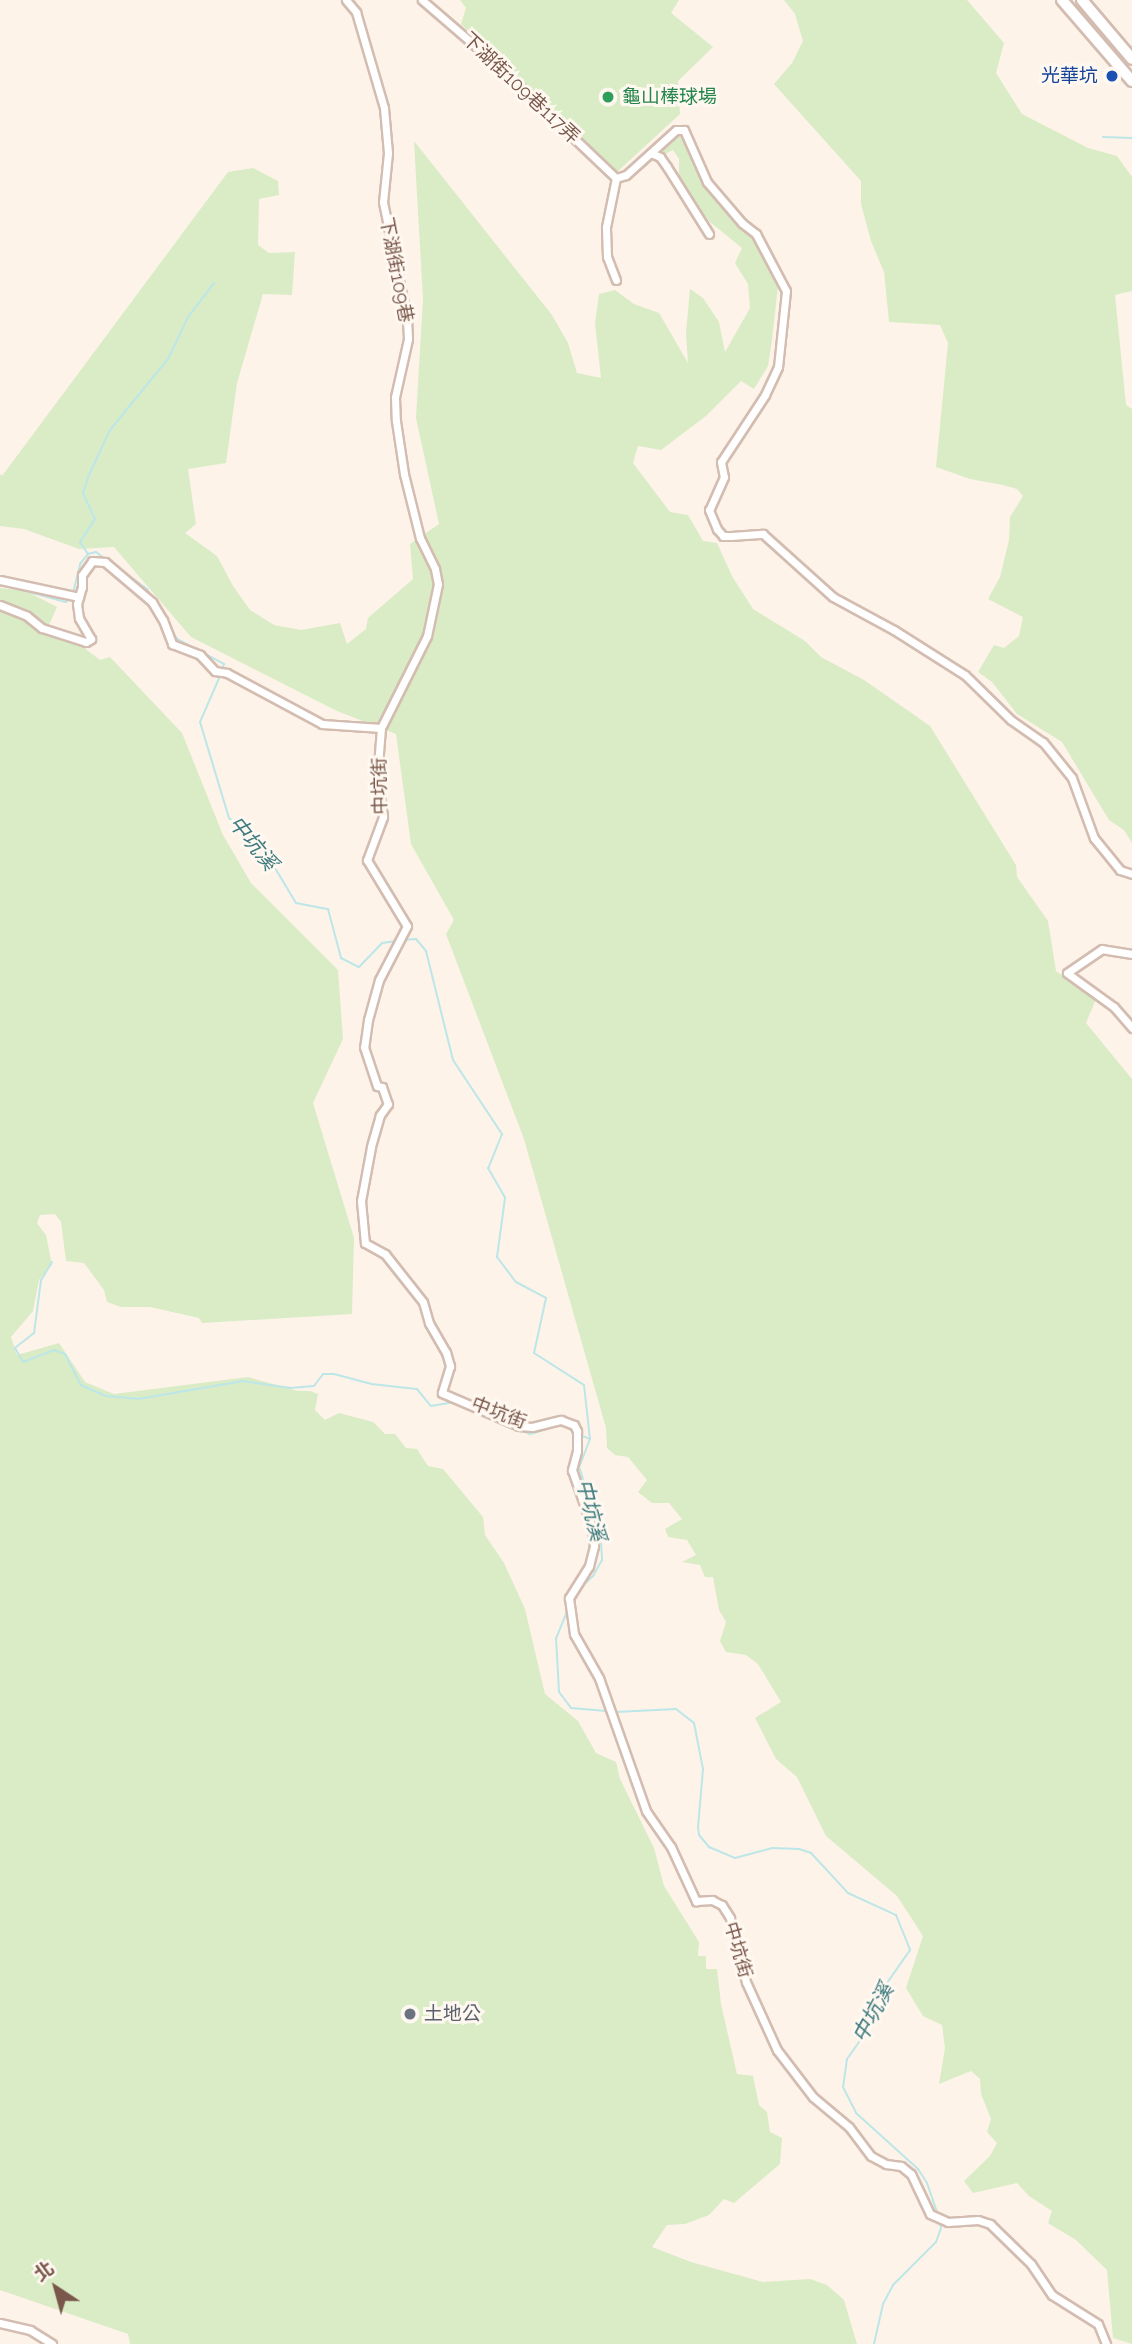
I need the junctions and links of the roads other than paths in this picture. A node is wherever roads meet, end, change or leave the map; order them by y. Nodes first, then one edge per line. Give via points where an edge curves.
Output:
1 (346, 0) edge
2 (422, 0) edge
3 (1062, 0) edge
4 (1082, 0) edge
5 (1132, 59) edge
6 (1132, 81) edge
7 (651, 153) junction
8 (616, 178) junction
9 (709, 234) dead end
10 (616, 280) dead end
11 (405, 463) joint
12 (0, 580) edge
13 (73, 596) junction
14 (0, 605) edge
15 (380, 728) junction
16 (1132, 874) edge
17 (1132, 954) edge
18 (1132, 1028) edge
19 (0, 2323) edge
20 (52, 2344) edge
21 (1106, 2344) edge

1 - 11 street, 下湖街109巷 via 356,12 384,108 388,153 383,202 407,318 408,339 395,397
2 - 8 street, 下湖街109巷117弄 via 494,61
3 - 6 main road
4 - 5 main road
7 - 8 street
7 - 9 street via 660,157
7 - 16 street via 676,130 684,130 707,182 756,234 786,291 778,367 721,462 724,477 709,510 710,519 723,536 763,534 833,597 965,675 1011,720 1043,742 1072,778 1094,838 1120,870
8 - 10 street via 606,228 607,257
11 - 15 street, 中坑街 via 420,538 438,584 427,636
12 - 13 street
13 - 14 street via 91,639 86,642 42,628
13 - 15 street via 83,570 92,561 105,562 152,602 172,644 200,655 215,671 227,673 322,724
15 - 21 street, 中坑街 via 377,778 383,817 367,860 407,926 379,980 364,1047 388,1104 374,1136 361,1201 365,1242 385,1254 423,1302 450,1366 442,1393 519,1426 561,1420 574,1425 578,1434 572,1470 594,1546 570,1602 577,1643 599,1678 646,1811 696,1901 712,1900 722,1905 730,1918 746,1982 777,2050 813,2097 849,2127 871,2156 911,2174 930,2214 948,2222 990,2224 1031,2264 1052,2295 1098,2324
17 - 18 street via 1102,949 1068,973 1114,1007
19 - 20 street via 30,2330

